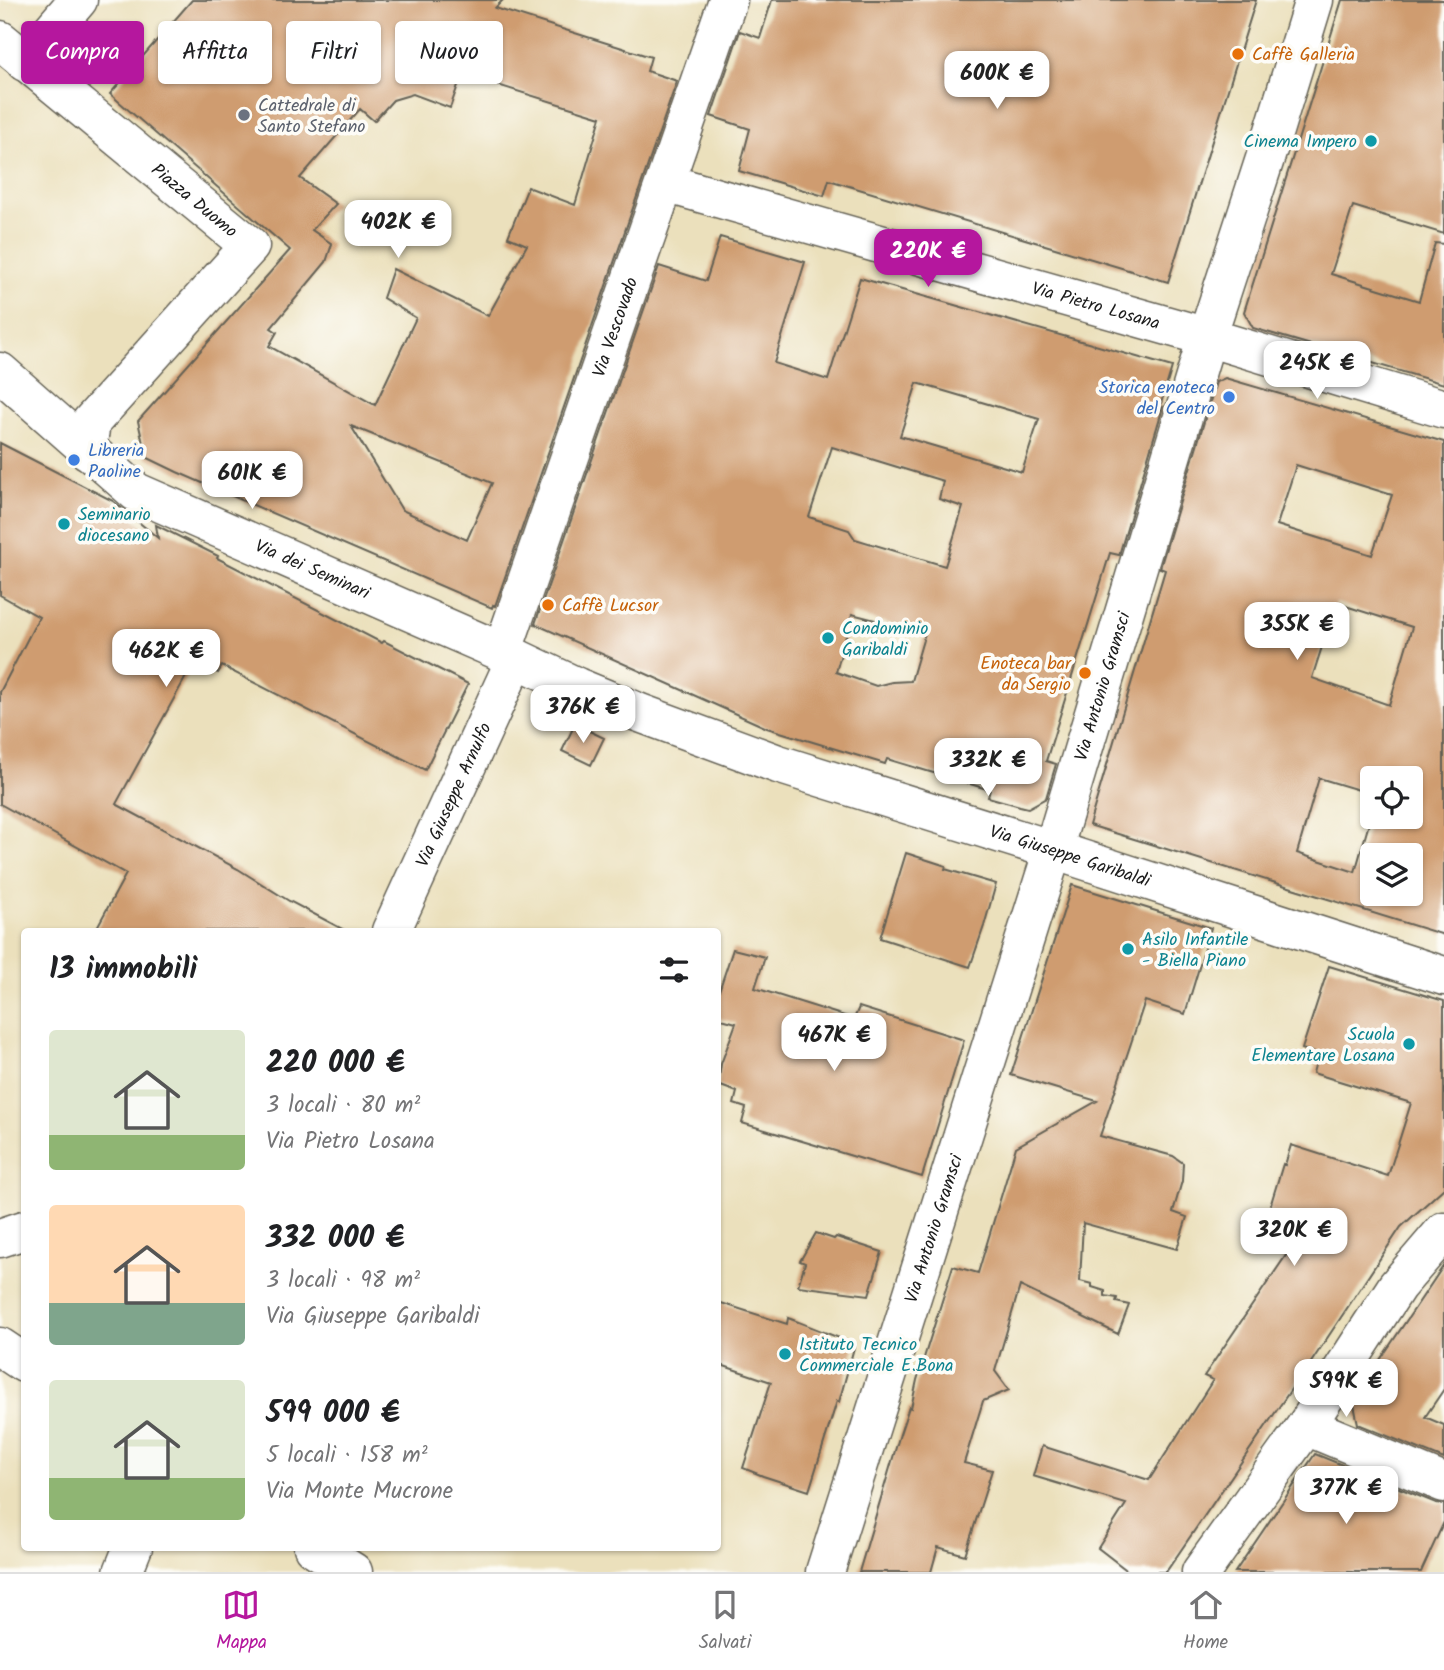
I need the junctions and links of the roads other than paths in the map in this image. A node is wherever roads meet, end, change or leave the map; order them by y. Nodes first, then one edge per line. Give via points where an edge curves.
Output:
1 (78, 0) edge
2 (729, 0) edge
3 (1314, 0) edge
4 (13, 51) edge
5 (665, 183) junction
6 (1207, 337) junction
7 (0, 372) edge
8 (1444, 409) edge
9 (87, 450) junction
10 (509, 656) junction
11 (1053, 850) junction
12 (392, 928) edge
13 (1444, 976) edge
14 (21, 1231) edge
15 (1444, 1231) edge
16 (0, 1238) edge
17 (0, 1347) edge
18 (21, 1361) edge
19 (1306, 1426) junction
20 (1444, 1483) edge
21 (131, 1551) edge
22 (319, 1551) edge
23 (123, 1572) edge
24 (353, 1572) edge
25 (825, 1572) edge
26 (1201, 1572) edge

1 - 4 street
2 - 5 street, Via Vescovado
3 - 6 street, Via Antonio Gramsci
4 - 9 street, Piazza Duomo via 250,246 91,422
5 - 6 street, Via Pietro Losana
5 - 10 street, Via Vescovado
6 - 8 street, Via Pietro Losana
6 - 11 street, Via Antonio Gramsci
7 - 9 street, Via dei Seminari
9 - 10 street, Via dei Seminari via 136,492
10 - 11 street, Via Giuseppe Garibaldi via 640,713 778,764
10 - 12 street, Via Giuseppe Arnulfo
11 - 13 street, Via Giuseppe Garibaldi
11 - 25 street, Via Antonio Gramsci
14 - 16 street
15 - 19 street via 1397,1286
17 - 18 street
19 - 20 street
19 - 26 street
21 - 23 street
22 - 24 street

